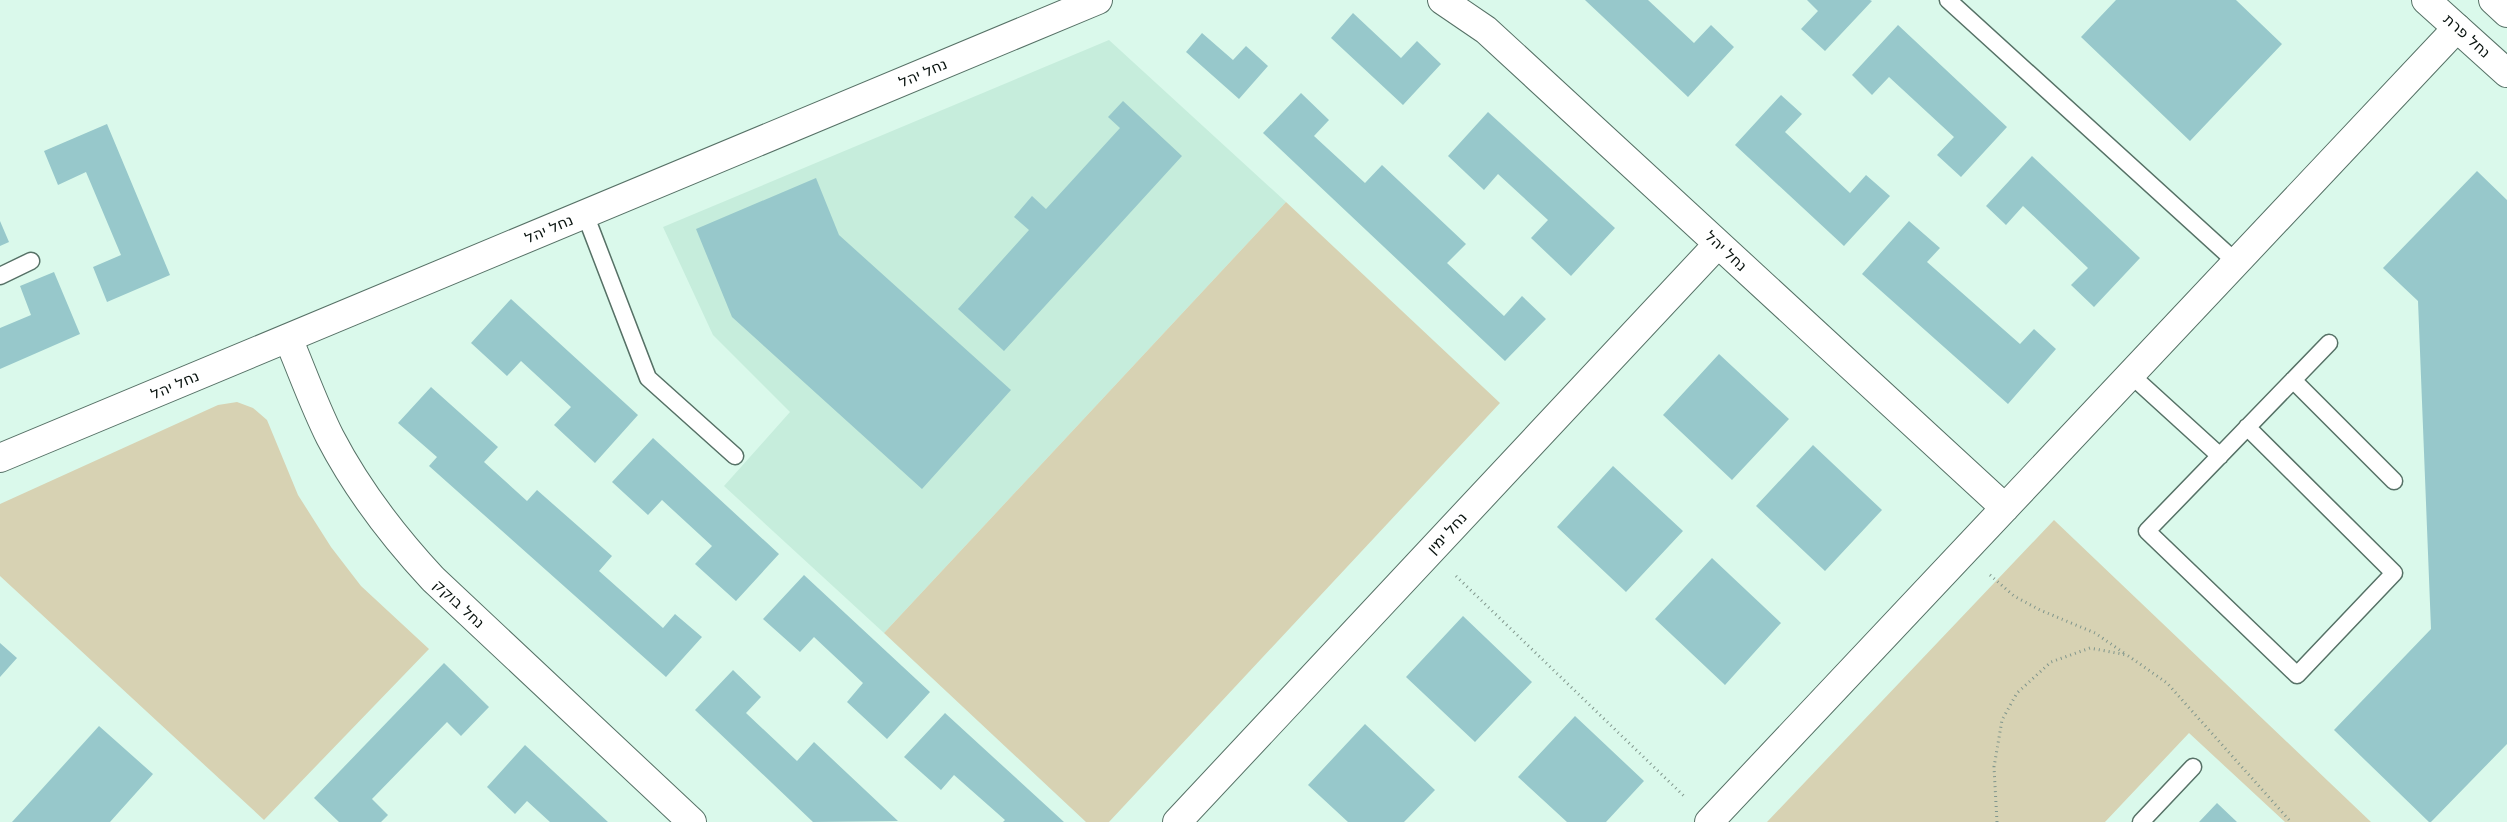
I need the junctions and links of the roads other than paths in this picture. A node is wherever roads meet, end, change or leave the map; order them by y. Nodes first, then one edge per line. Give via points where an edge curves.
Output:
1 (1098, 0) edge
2 (1442, 0) edge
3 (1948, 0) edge
4 (2426, 0) edge
5 (2493, 0) edge
6 (2507, 13) edge
7 (2457, 28) junction
8 (2507, 73) edge
9 (585, 214) junction
10 (1718, 244) junction
11 (31, 261) dead end
12 (2236, 262) junction
13 (0, 276) edge
14 (288, 338) junction
15 (2329, 343) dead end
16 (2131, 375) junction
17 (2293, 380) junction
18 (2247, 427) junction
19 (735, 456) dead end
20 (2220, 456) junction
21 (0, 458) edge
22 (2394, 481) dead end
23 (2005, 508) junction
24 (2193, 767) dead end
25 (692, 822) edge
26 (1177, 822) edge
27 (1710, 822) edge
28 (2141, 822) edge

1 - 9 street, נחל יהל
2 - 10 street, נחל יהל via 1486,30
3 - 12 lane
4 - 7 street, נחל פרת
5 - 6 street
7 - 8 street, נחל פרת
7 - 12 street
9 - 14 street, נחל יהל
9 - 19 lane via 648,378
10 - 23 street, נחל יהל
10 - 26 street, נחל ימין
11 - 13 lane
12 - 16 street
14 - 21 street, נחל יהל
14 - 25 street, נחל בוקק via 331,438 375,510 412,557
15 - 17 lane
16 - 20 lane
16 - 23 street
17 - 18 lane
17 - 22 lane
18 - 20 lane
18 - 20 lane via 2394,573 2297,675 2147,532
23 - 27 street
24 - 28 lane

